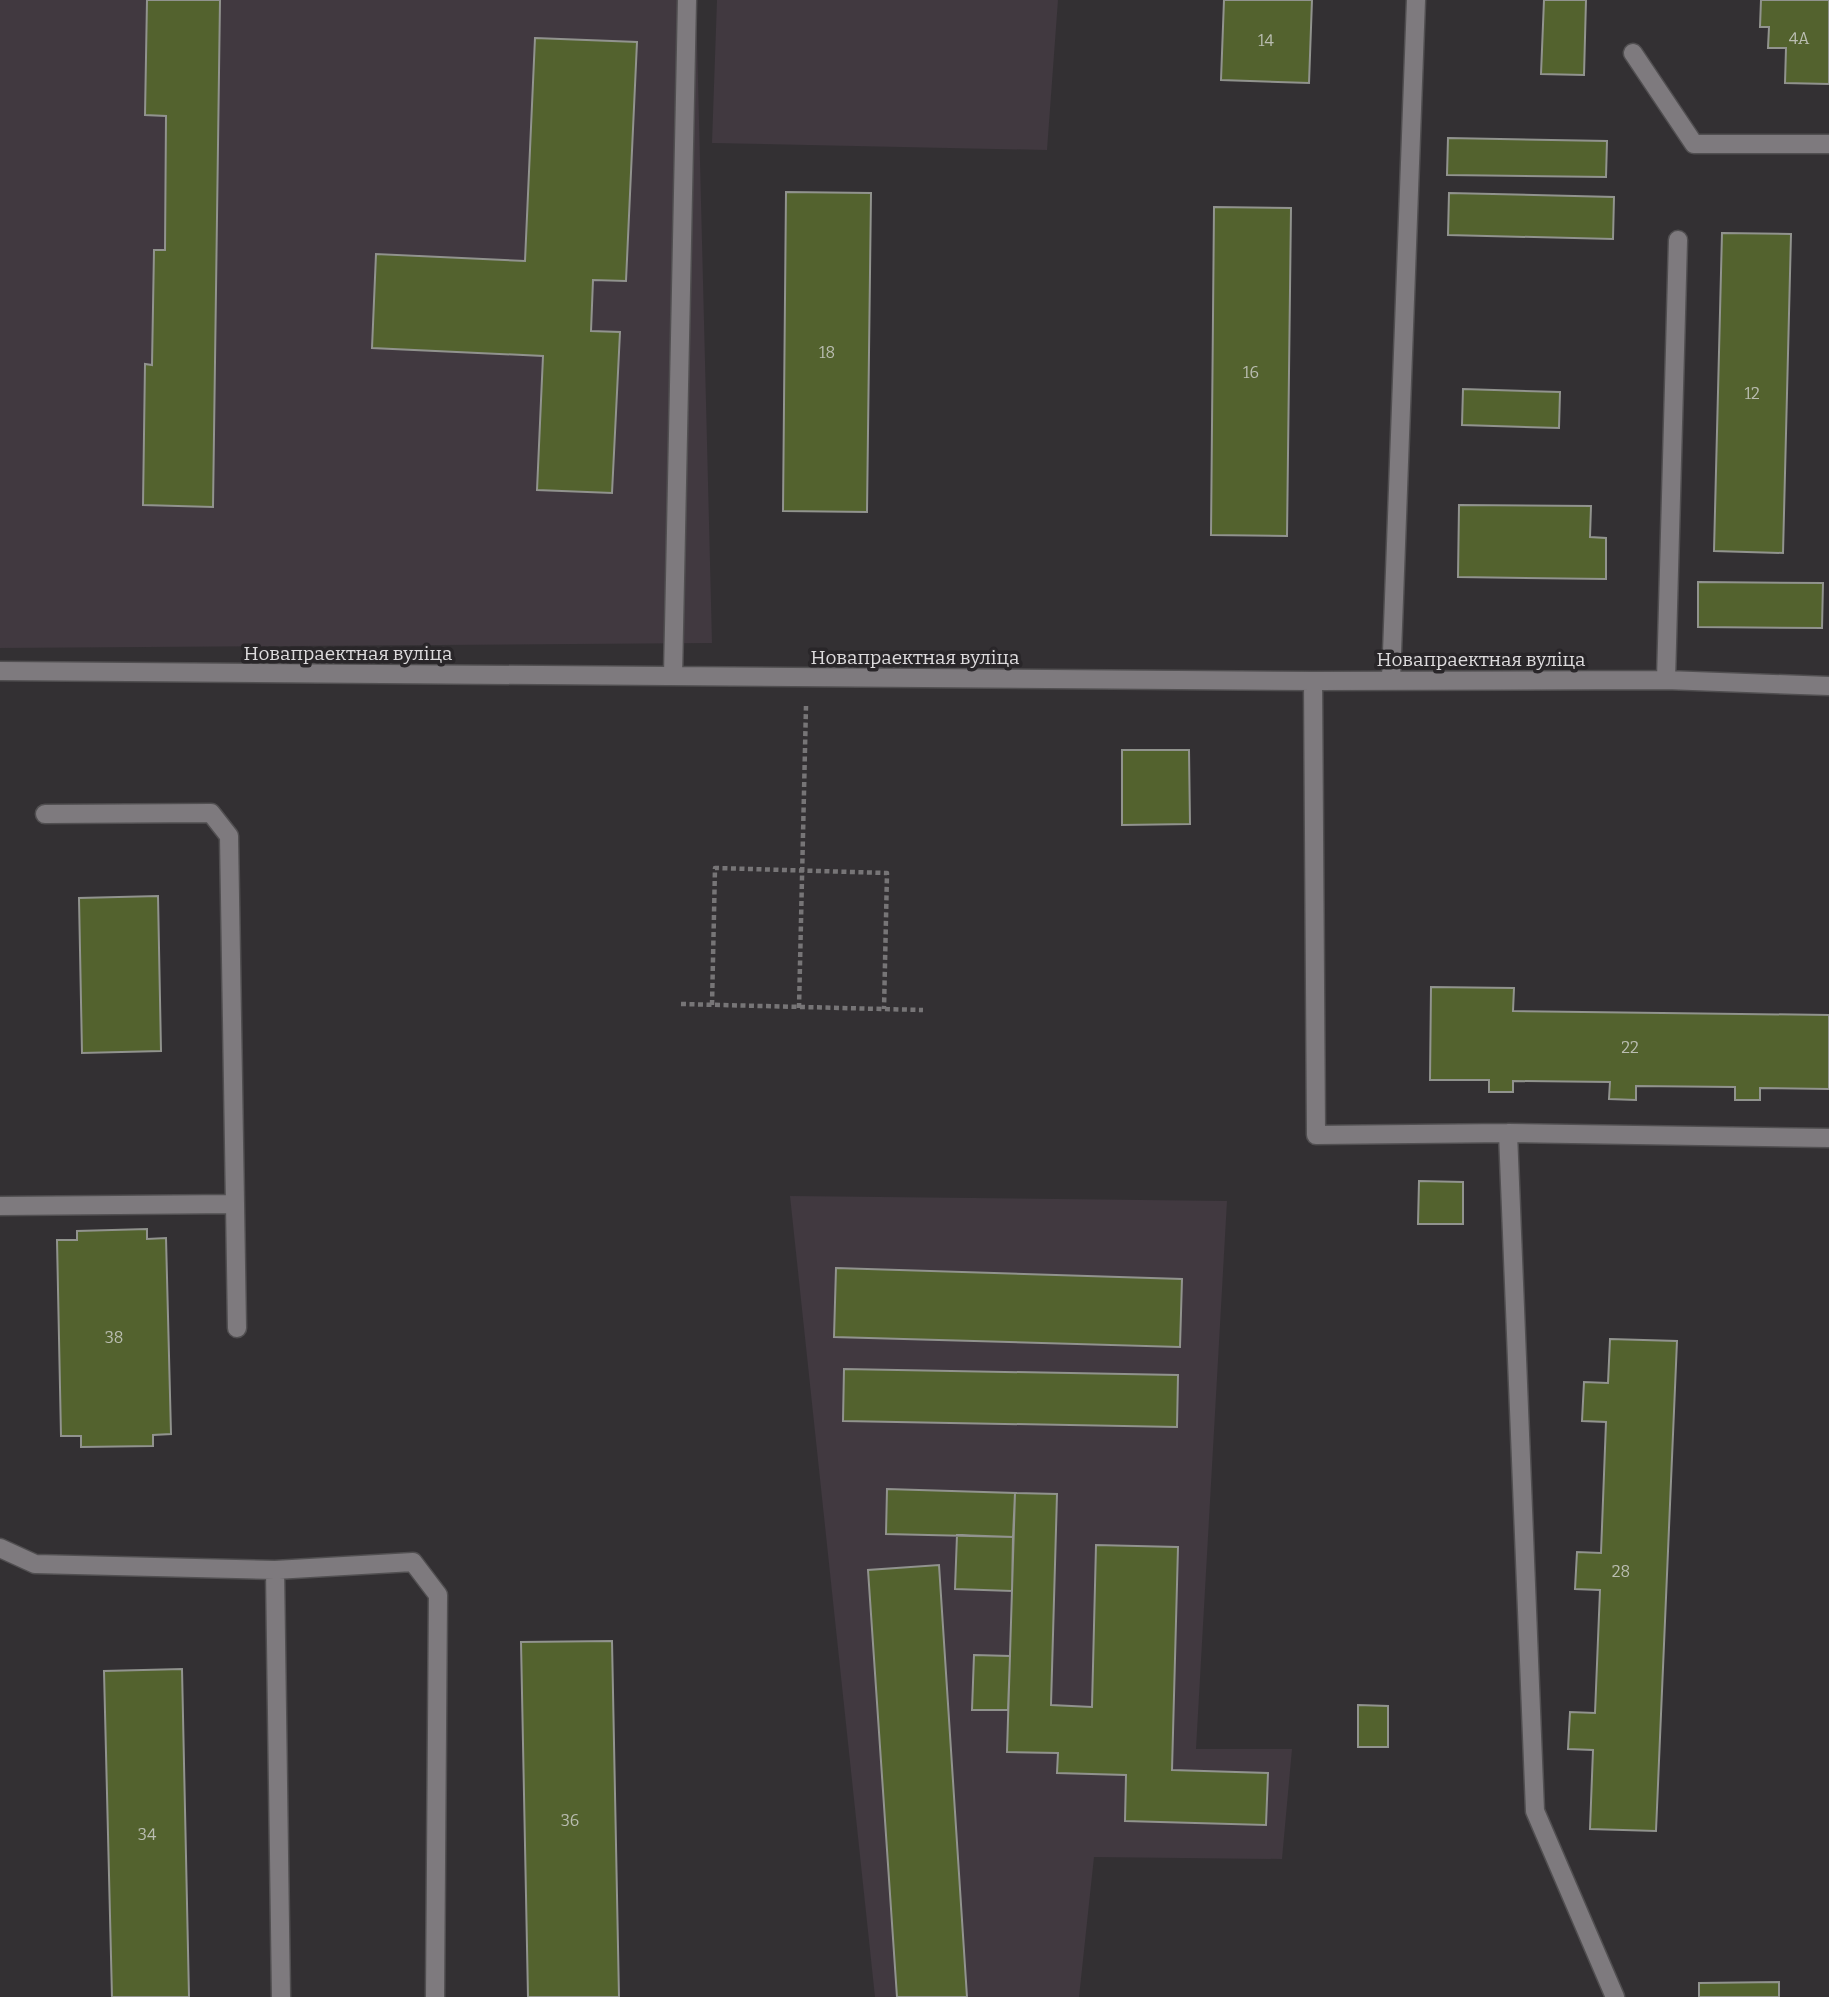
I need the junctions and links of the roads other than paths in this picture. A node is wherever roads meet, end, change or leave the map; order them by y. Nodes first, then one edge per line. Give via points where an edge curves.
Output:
1 (687, 0) edge
2 (1416, 0) edge
3 (1633, 53) dead end
4 (1829, 144) edge
5 (1678, 240) dead end
6 (0, 671) edge
7 (673, 676) junction
8 (1391, 680) junction
9 (1665, 680) junction
10 (1313, 681) junction
11 (1829, 686) edge
12 (45, 814) dead end
13 (1508, 1133) junction
14 (1829, 1138) edge
15 (235, 1204) junction
16 (0, 1206) edge
17 (237, 1328) dead end
18 (0, 1548) edge
19 (275, 1570) junction
20 (281, 1997) edge
21 (435, 1997) edge
22 (1615, 1997) edge

1 - 7 street
2 - 8 street
3 - 4 street via 1694,145
5 - 9 street
6 - 7 street, Новапраектная вуліца
7 - 10 street, Новапраектная вуліца
8 - 9 street, Новапраектная вуліца
8 - 10 street, Новапраектная вуліца
9 - 11 street, Новапраектная вуліца
10 - 13 street via 1316,1135
12 - 15 street via 211,813 229,836
13 - 14 street
13 - 22 street via 1535,1811
15 - 16 street
15 - 17 street
18 - 19 street via 35,1564
19 - 20 street
19 - 21 street via 413,1562 438,1595

